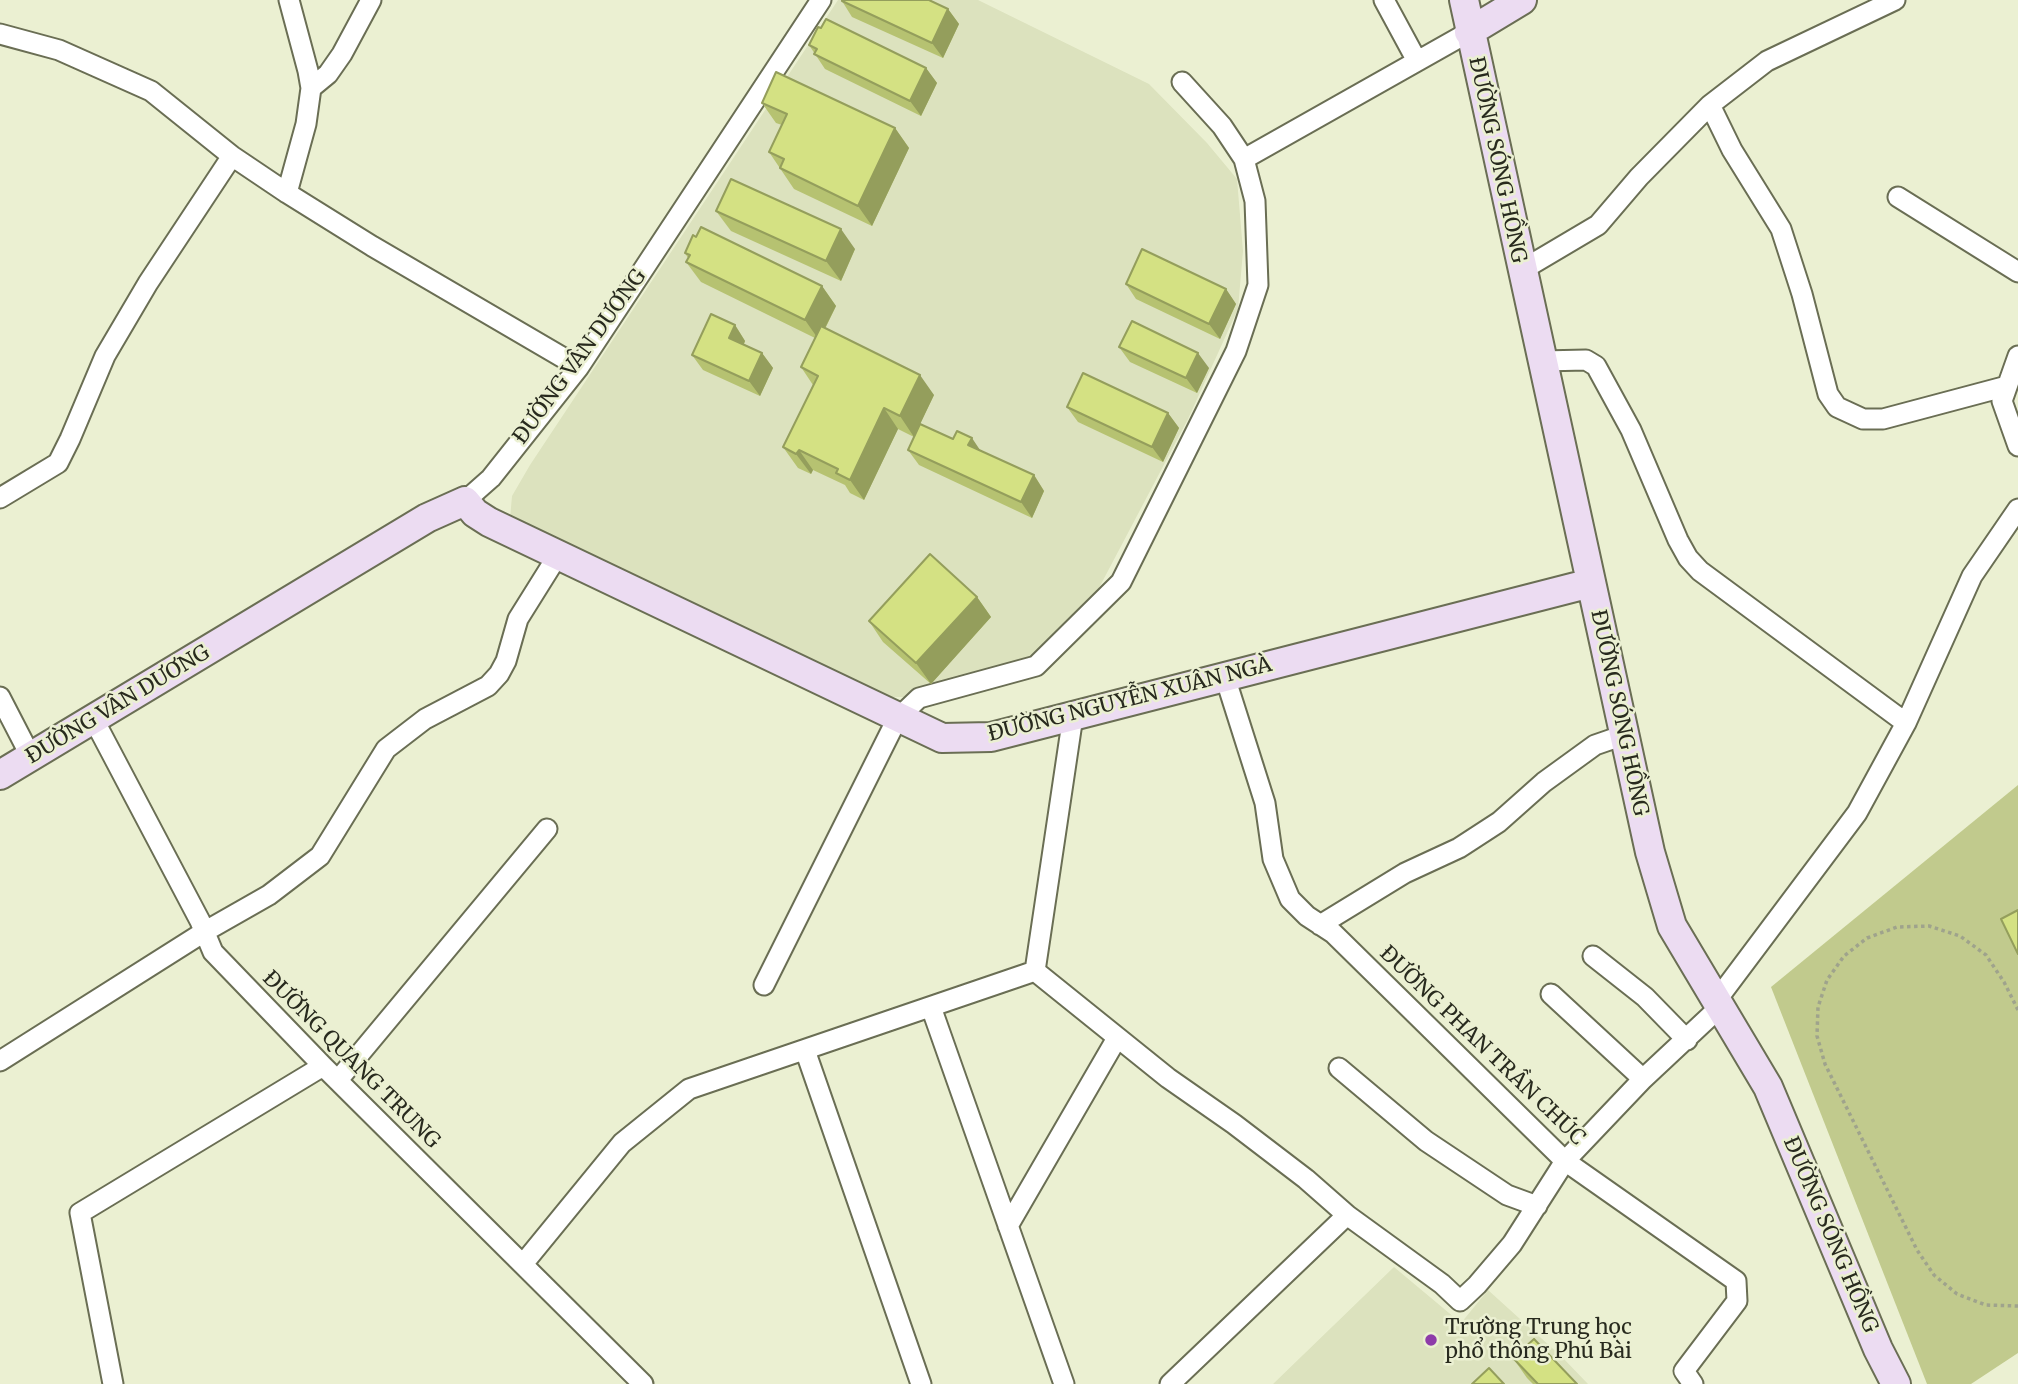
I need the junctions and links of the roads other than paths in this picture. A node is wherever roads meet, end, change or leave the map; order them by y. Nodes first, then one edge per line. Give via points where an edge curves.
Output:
1 (289, 0) edge
2 (371, 0) edge
3 (821, 0) edge
4 (1384, 0) edge
5 (1464, 0) edge
6 (1522, 0) edge
7 (1895, 0) edge
8 (1469, 32) junction
9 (0, 34) edge
10 (1417, 61) junction
11 (1182, 82) dead end
12 (311, 88) junction
13 (1710, 105) junction
14 (232, 156) junction
15 (1244, 159) junction
16 (287, 193) junction
17 (1898, 197) dead end
18 (1522, 270) junction
19 (2018, 272) edge
20 (2018, 356) edge
21 (1542, 361) junction
22 (579, 367) junction
23 (2007, 386) junction
24 (2018, 446) edge
25 (0, 498) edge
26 (465, 500) junction
27 (2018, 509) edge
28 (558, 555) junction
29 (1591, 583) junction
30 (1225, 677) junction
31 (0, 697) edge
32 (1073, 716) junction
33 (897, 719) junction
34 (94, 720) junction
35 (1906, 723) junction
36 (1624, 735) junction
37 (31, 757) junction
38 (0, 775) edge
39 (547, 829) dead end
40 (1321, 925) junction
41 (204, 932) junction
42 (1593, 956) dead end
43 (1035, 971) junction
44 (764, 985) dead end
45 (1551, 995) dead end
46 (1718, 1004) junction
47 (932, 1007) junction
48 (1117, 1038) junction
49 (1687, 1040) junction
50 (805, 1049) junction
51 (0, 1061) edge
52 (323, 1066) junction
53 (1339, 1068) dead end
54 (1643, 1079) junction
55 (338, 1080) junction
56 (1565, 1161) junction
57 (1537, 1206) junction
58 (1347, 1215) junction
59 (1008, 1226) junction
60 (523, 1264) junction
61 (113, 1384) edge
62 (643, 1384) edge
63 (921, 1384) edge
64 (1064, 1384) edge
65 (1170, 1384) edge
66 (1693, 1384) edge
67 (1896, 1384) edge

1 - 12 street
2 - 12 street via 342,54
3 - 22 street, ĐƯỜNG VÂN DƯƠNG
4 - 10 street
5 - 8 street, ĐƯỜNG SÓNG HỒNG
6 - 8 street
7 - 13 street via 1767,61
8 - 10 street
8 - 18 street, ĐƯỜNG SÓNG HỒNG
9 - 14 street via 59,50 141,86
10 - 15 street
11 - 15 street via 1222,126
12 - 16 street
13 - 18 street via 1598,225
13 - 23 street via 1781,229 1828,394 1837,407 1863,419 1883,419
14 - 16 street
14 - 25 street via 105,356 58,463
15 - 33 street via 1255,201 1258,285 1236,351 1121,582 1036,666 919,698
16 - 22 street
17 - 19 street
18 - 21 street, ĐƯỜNG SÓNG HỒNG
20 - 23 street
21 - 29 street, ĐƯỜNG SÓNG HỒNG
21 - 35 street via 1586,360 1596,366 1631,430 1678,540 1700,571
22 - 26 street, ĐƯỜNG VÂN DƯƠNG via 491,478
23 - 24 street via 2002,401
26 - 28 street, ĐƯỜNG NGUYỄN XUÂN NGÀ via 489,522
26 - 34 street, ĐƯỜNG VÂN DƯƠNG via 427,518
27 - 35 street via 1972,576
28 - 33 street, ĐƯỜNG NGUYỄN XUÂN NGÀ
28 - 41 street via 518,618 506,661 488,687 425,719 386,749 320,856 268,895
29 - 30 street, ĐƯỜNG NGUYỄN XUÂN NGÀ
29 - 36 street, ĐƯỜNG SÓNG HỒNG
30 - 32 street, ĐƯỜNG NGUYỄN XUÂN NGÀ
30 - 40 street, ĐƯỜNG PHAN TRẦN CHÚC via 1265,803 1273,859 1290,900
31 - 37 street
32 - 33 street, ĐƯỜNG NGUYỄN XUÂN NGÀ via 991,737 954,738 942,738
32 - 43 street
33 - 44 street
34 - 37 street, ĐƯỜNG VÂN DƯƠNG
34 - 41 street, ĐƯỜNG QUANG TRUNG
35 - 46 street via 1857,813
36 - 40 street via 1595,745 1459,848 1405,873
36 - 46 street, ĐƯỜNG SÓNG HỒNG via 1672,926
37 - 38 street, ĐƯỜNG VÂN DƯƠNG
39 - 55 street
40 - 56 street, ĐƯỜNG PHAN TRẦN CHÚC
41 - 51 street
41 - 52 street, ĐƯỜNG QUANG TRUNG via 213,952
42 - 49 street via 1645,996
43 - 47 street
43 - 48 street
45 - 54 street
46 - 49 street
46 - 67 street, ĐƯỜNG SÓNG HỒNG via 1768,1087
47 - 50 street
47 - 59 street
48 - 58 street via 1306,1179
48 - 59 street
49 - 54 street
50 - 60 street via 689,1089 622,1143
50 - 63 street
52 - 55 street, ĐƯỜNG QUANG TRUNG
52 - 61 street via 80,1213
53 - 57 street via 1426,1140 1507,1195
54 - 56 street
55 - 60 street, ĐƯỜNG QUANG TRUNG
56 - 57 street
56 - 66 street, ĐƯỜNG PHAN TRẦN CHÚC via 1737,1281 1737,1301 1684,1371
57 - 58 street via 1513,1244 1460,1301
58 - 65 street
59 - 64 street
60 - 62 street, ĐƯỜNG QUANG TRUNG

